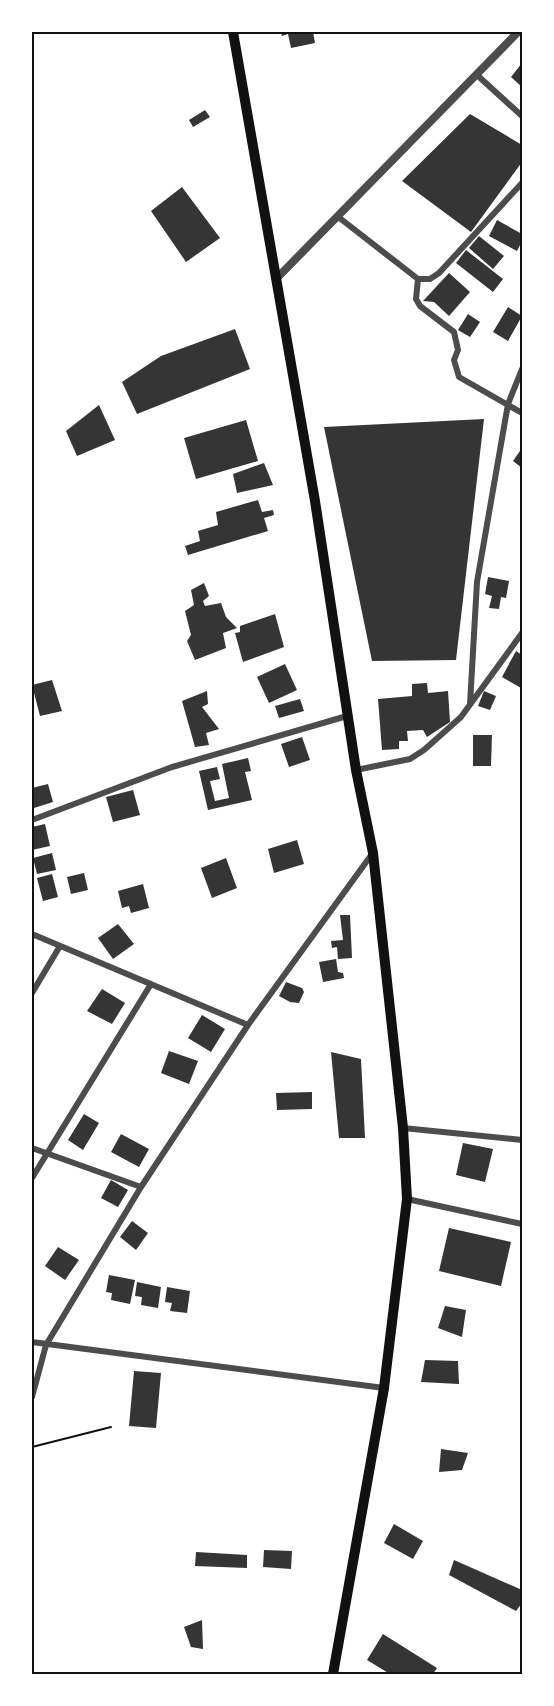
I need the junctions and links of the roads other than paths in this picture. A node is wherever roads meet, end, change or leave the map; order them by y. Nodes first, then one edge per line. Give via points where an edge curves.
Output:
1 (233, 32) edge
2 (518, 32) edge
3 (477, 75) junction
4 (522, 116) edge
5 (522, 183) edge
6 (337, 216) junction
7 (277, 278) junction
8 (418, 279) junction
9 (522, 369) edge
10 (508, 404) junction
11 (522, 413) edge
12 (522, 633) edge
13 (470, 704) junction
14 (347, 716) junction
15 (356, 770) junction
16 (32, 820) edge
17 (373, 853) junction
18 (32, 934) edge
19 (60, 946) junction
20 (151, 984) junction
21 (32, 993) edge
22 (248, 1025) junction
23 (403, 1128) junction
24 (522, 1140) edge
25 (32, 1149) edge
26 (46, 1153) junction
27 (32, 1178) edge
28 (141, 1187) junction
29 (407, 1199) junction
30 (522, 1224) edge
31 (32, 1342) edge
32 (46, 1345) junction
33 (384, 1388) junction
34 (32, 1397) edge
35 (333, 1674) edge

1 - 7 highway
2 - 3 street
3 - 4 street
3 - 6 street
5 - 8 street via 439,273 430,279
6 - 7 street
6 - 8 street
7 - 14 highway
8 - 10 street via 416,299 420,306 454,332 458,350 454,360 459,377
9 - 10 street
10 - 11 street
10 - 13 street via 477,582
12 - 13 street
13 - 15 street via 461,717 410,759
14 - 15 highway
14 - 16 street via 172,766
15 - 17 highway
17 - 22 street
17 - 23 highway
18 - 19 street
19 - 20 street
19 - 21 street
20 - 22 street
20 - 26 street
22 - 28 street
23 - 24 street
23 - 29 highway
25 - 26 street
26 - 27 street
26 - 28 street
28 - 32 street
29 - 30 street
29 - 33 highway
31 - 32 street
32 - 33 street
32 - 34 street
33 - 35 highway

